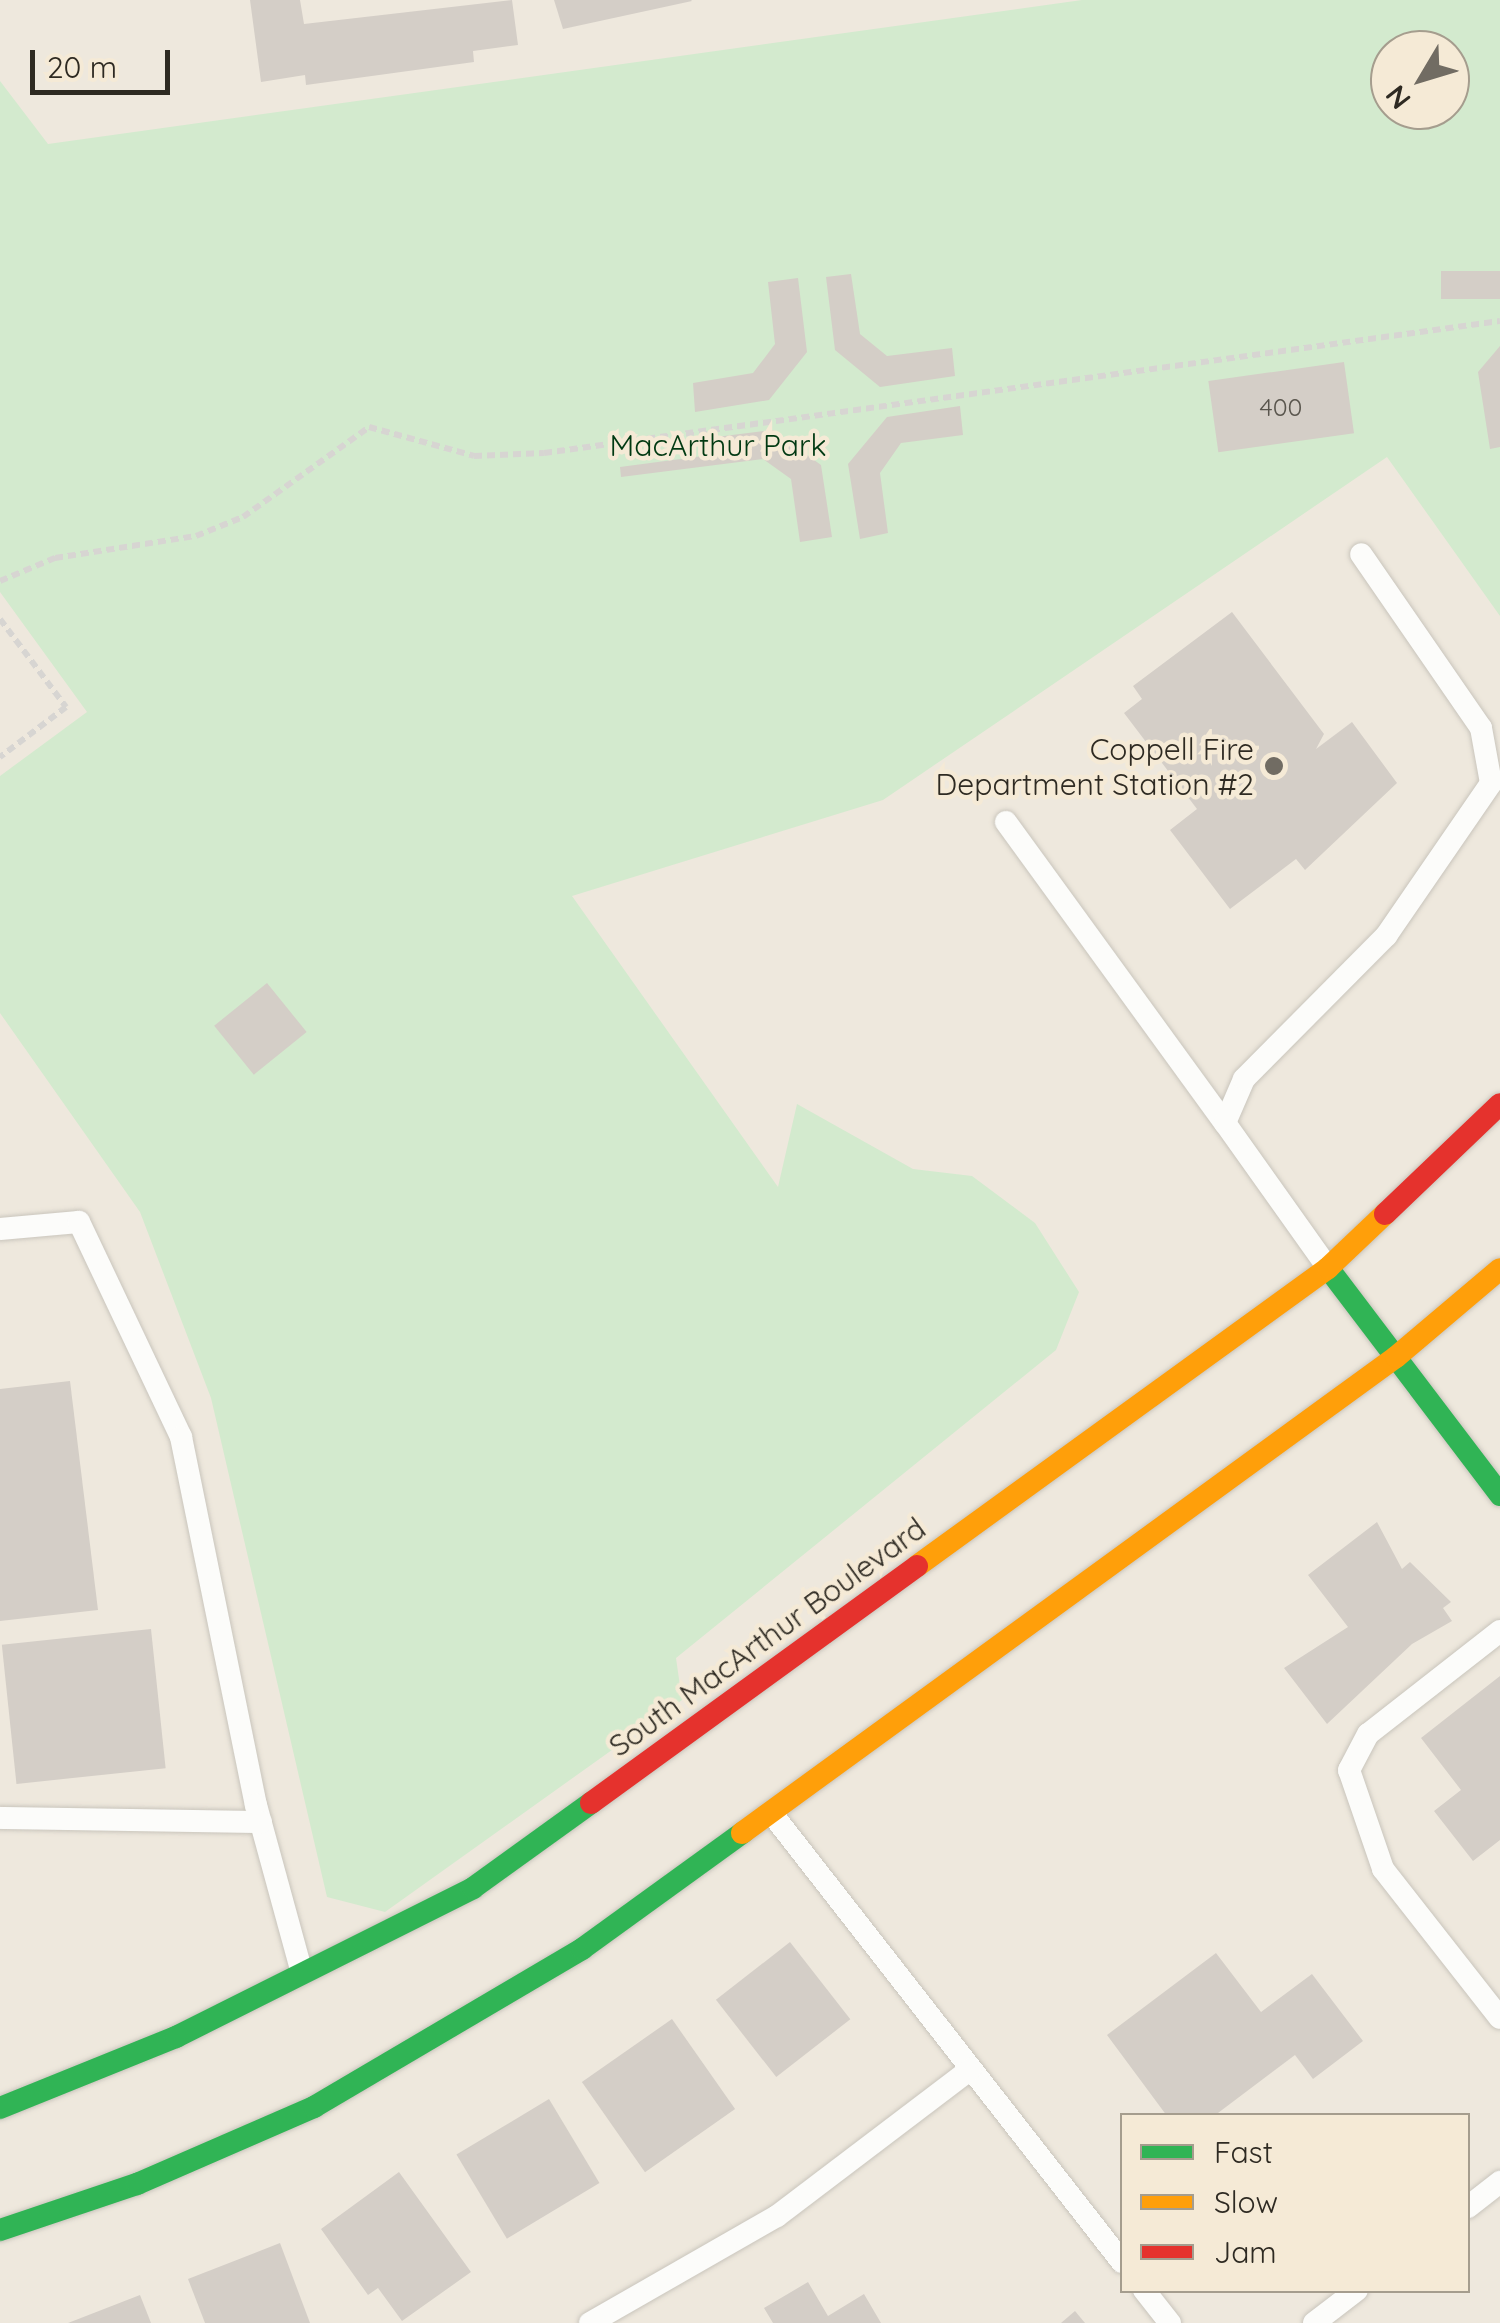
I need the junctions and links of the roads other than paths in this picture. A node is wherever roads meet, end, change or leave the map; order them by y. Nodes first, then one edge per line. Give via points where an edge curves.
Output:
1 (1361, 554) dead end
2 (1006, 822) dead end
3 (1500, 1104) edge
4 (1225, 1123) junction
5 (0, 1230) edge
6 (1328, 1268) junction
7 (1500, 1268) edge
8 (1396, 1357) junction
9 (1500, 1494) edge
10 (1500, 1631) edge
11 (773, 1815) junction
12 (0, 1818) edge
13 (262, 1822) junction
14 (303, 1977) junction
15 (1500, 2018) edge
16 (972, 2069) junction
17 (0, 2108) edge
18 (1500, 2182) edge
19 (1470, 2205) edge
20 (0, 2230) edge
21 (1120, 2259) edge
22 (1146, 2293) edge
23 (1353, 2293) edge
24 (590, 2323) edge
25 (1170, 2323) edge
26 (1314, 2323) edge

1 - 4 lane via 1481,728 1491,783 1386,936 1244,1079
2 - 4 lane
3 - 6 main road, South MacArthur Boulevard
4 - 6 lane
5 - 13 lane via 80,1222 181,1437
6 - 8 main road
6 - 14 main road, South MacArthur Boulevard via 472,1888
7 - 8 main road
8 - 9 main road
8 - 11 main road
10 - 15 lane via 1368,1734 1350,1770 1383,1869
11 - 16 lane
11 - 20 main road via 582,1950 314,2107 136,2184
12 - 13 lane
13 - 14 lane
14 - 17 main road, South MacArthur Boulevard
16 - 21 lane
16 - 24 lane via 778,2216
18 - 19 lane
22 - 25 lane
23 - 26 lane

